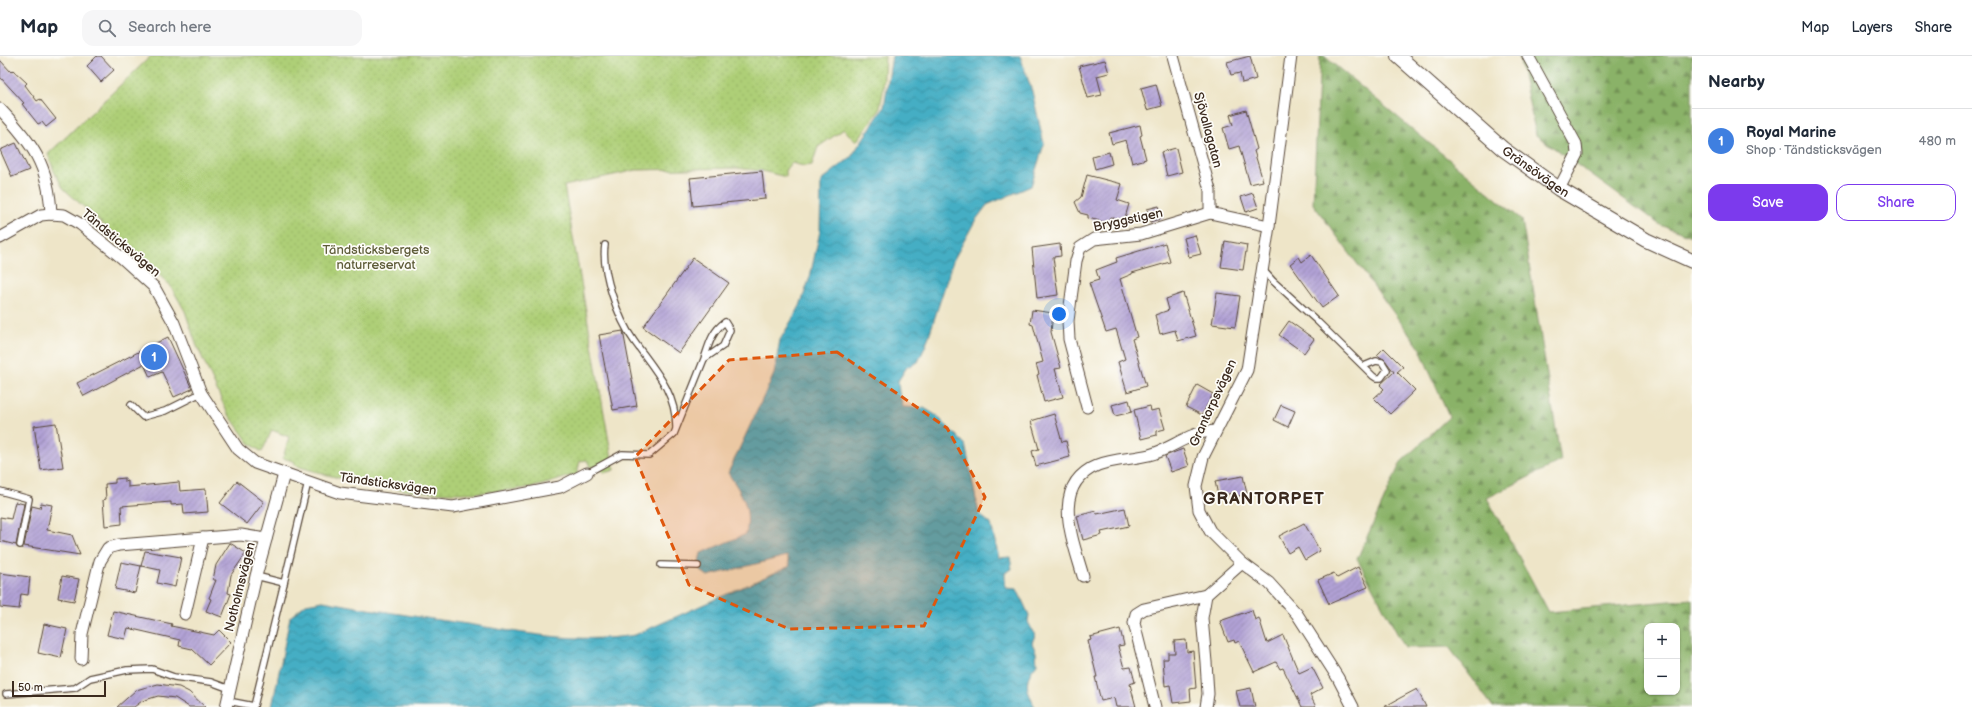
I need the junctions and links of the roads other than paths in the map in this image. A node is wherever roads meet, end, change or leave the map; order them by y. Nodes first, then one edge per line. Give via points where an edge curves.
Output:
1 (1173, 56) edge
2 (1291, 56) edge
3 (1398, 56) edge
4 (1528, 56) edge
5 (0, 110) edge
6 (1559, 189) junction
7 (1210, 213) junction
8 (52, 214) junction
9 (1269, 226) junction
10 (0, 238) edge
11 (605, 245) dead end
12 (1692, 261) edge
13 (1263, 269) junction
14 (704, 359) junction
15 (1364, 366) dead end
16 (201, 393) junction
17 (131, 405) dead end
18 (1087, 406) dead end
19 (676, 429) junction
20 (1215, 431) junction
21 (587, 473) joint
22 (284, 474) junction
23 (308, 482) junction
24 (0, 491) edge
25 (203, 538) junction
26 (266, 538) junction
27 (20, 545) dead end
28 (1242, 563) junction
29 (661, 565) dead end
30 (698, 566) dead end
31 (256, 576) junction
32 (1083, 576) dead end
33 (284, 582) junction
34 (1206, 595) junction
35 (185, 614) dead end
36 (81, 659) dead end
37 (230, 689) junction
38 (6, 694) dead end
39 (227, 704) edge
40 (1154, 707) edge
41 (1206, 707) edge
42 (1354, 707) edge

1 - 7 street, Sjövallagatan via 1210,190
2 - 9 street, Grantorpsvägen
3 - 6 street, Gränsövägen via 1503,149
4 - 6 street via 1576,144 1577,154
5 - 8 street via 18,128 41,161 50,193
6 - 12 street, Gränsövägen via 1646,240
7 - 9 street, Bryggstigen
7 - 18 street, Bryggstigen via 1141,234 1094,239 1080,248 1068,321 1069,339
8 - 10 street via 41,215
8 - 16 street, Tändsticksvägen via 64,215 80,224 154,287 174,323
9 - 13 street, Grantorpsvägen
11 - 19 lane via 603,258 611,293 633,340 666,384 676,417
13 - 15 lane
13 - 20 street, Grantorpsvägen via 1246,370
14 - 14 lane, Tändsticksvägen via 723,346 730,330 726,322 718,327 711,337
14 - 19 lane, Tändsticksvägen
16 - 17 lane via 165,411 144,417
16 - 22 street, Tändsticksvägen via 238,448 254,463
19 - 21 lane, Tändsticksvägen via 674,434 649,456 622,454
20 - 28 street, Grantorpsvägen via 1203,457 1196,486 1199,510 1210,531
20 - 32 street via 1195,434 1150,454 1099,465 1084,472 1072,489 1067,521
21 - 23 street, Tändsticksvägen via 560,487 453,506 340,493
22 - 23 street, Tändsticksvägen
22 - 26 street, Notholmsvägen
23 - 33 lane
24 - 27 lane via 30,499
25 - 26 street
25 - 35 street
25 - 36 street via 108,548 100,561 96,576 82,634
26 - 31 street, Notholmsvägen
28 - 34 street
28 - 42 street, Grantorpsvägen via 1269,583 1297,614
29 - 30 lane
31 - 33 lane
31 - 37 street, Notholmsvägen
33 - 39 lane via 254,706
34 - 40 street via 1144,608 1136,614 1134,623
34 - 41 street via 1202,618 1208,694
37 - 38 lane via 211,682 174,677 152,669 127,670 90,678 75,688
37 - 39 street, Notholmsvägen

